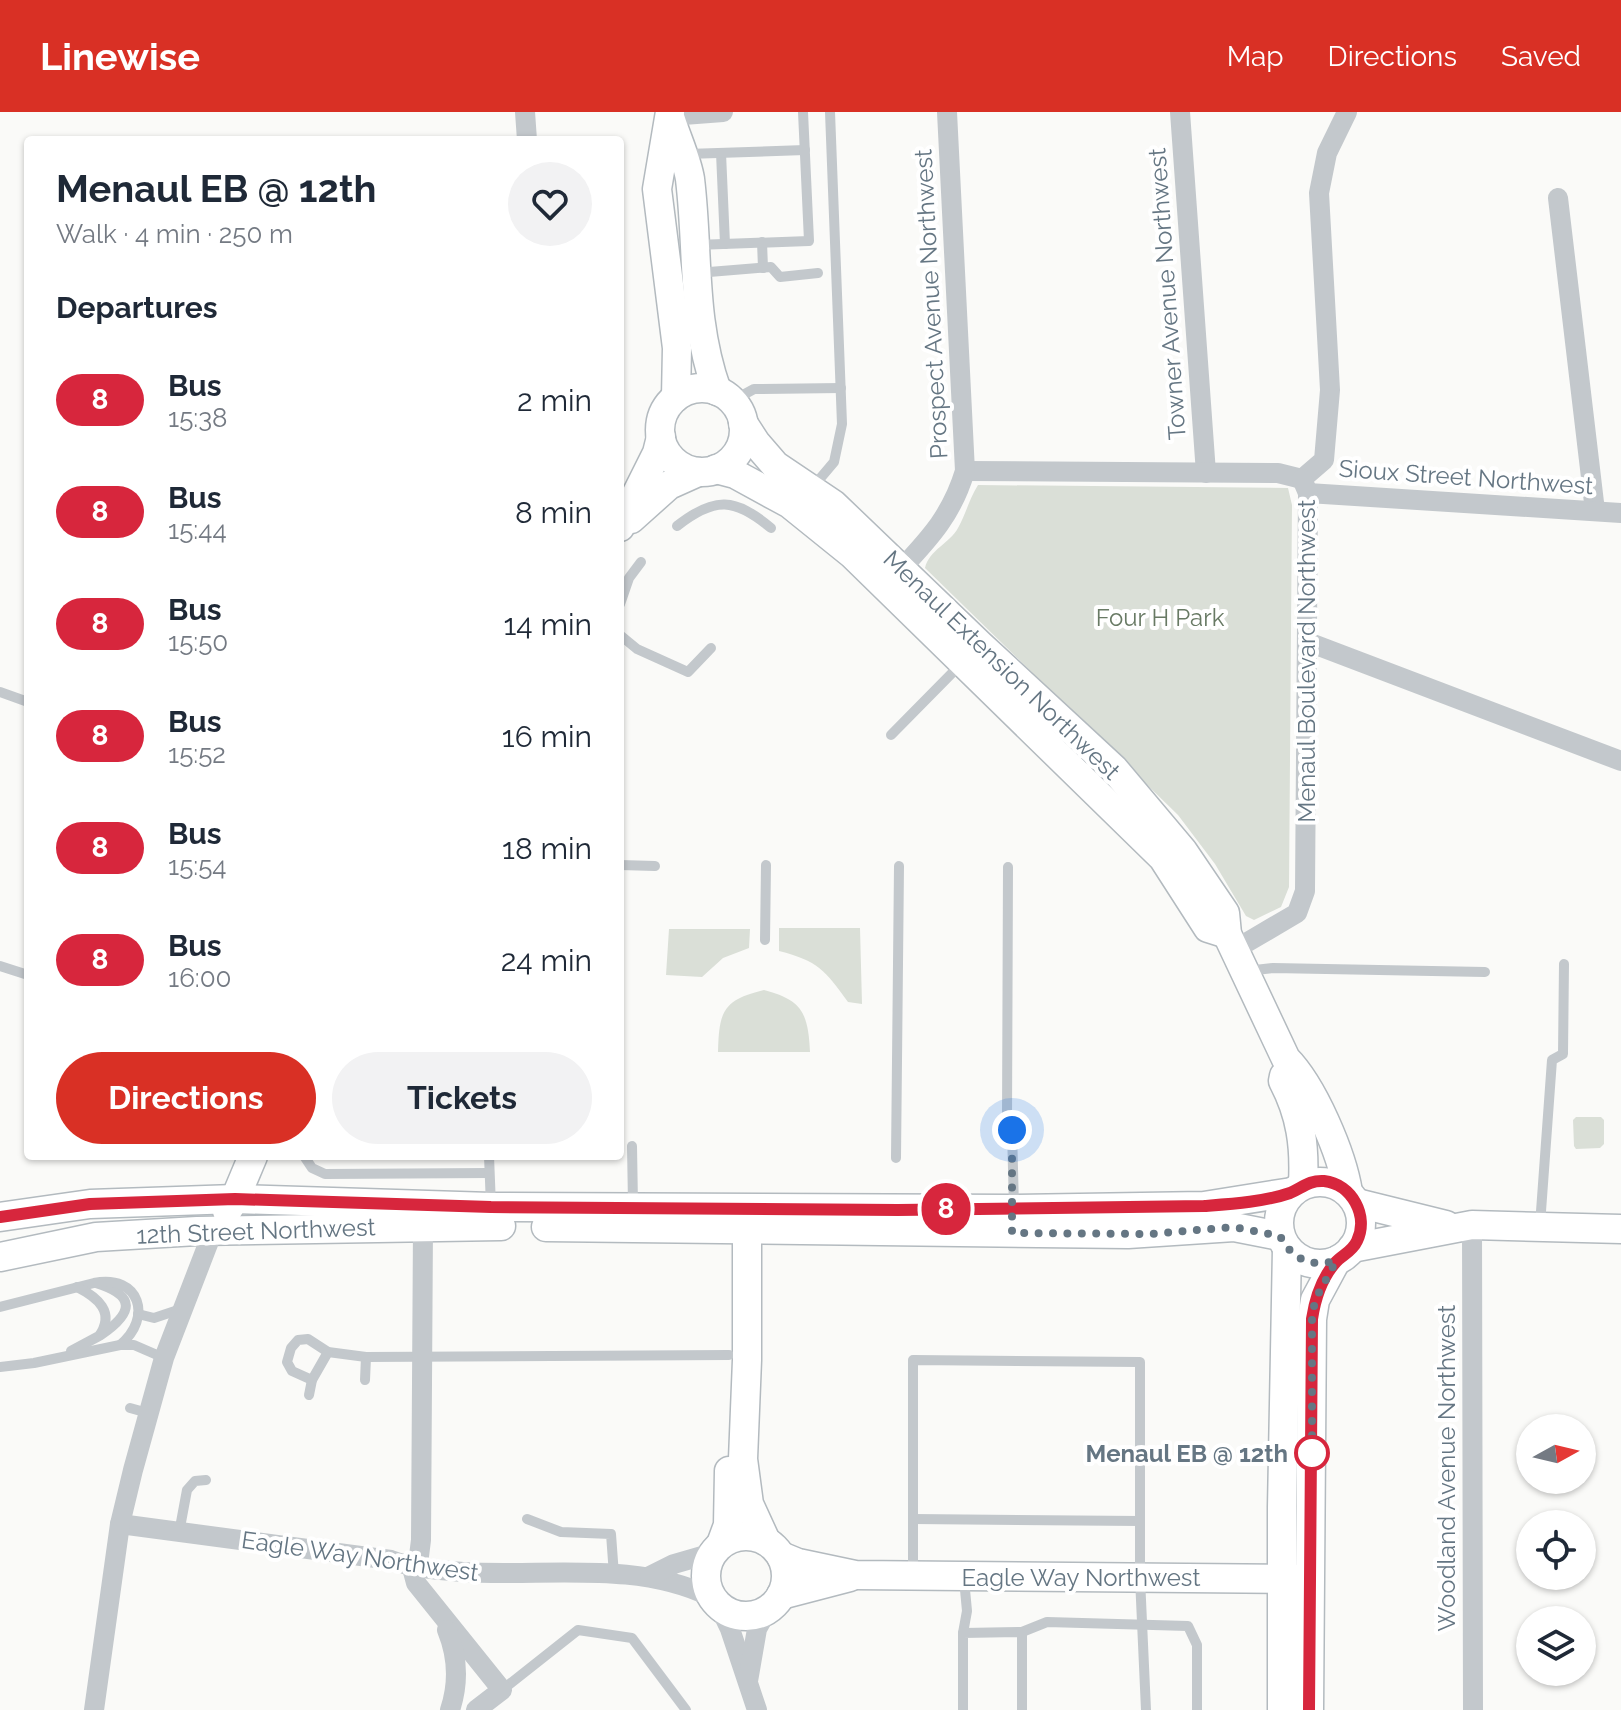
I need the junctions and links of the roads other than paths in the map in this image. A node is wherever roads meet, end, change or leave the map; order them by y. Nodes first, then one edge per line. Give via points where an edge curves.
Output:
1 (525, 112) edge
2 (723, 112) edge
3 (803, 112) edge
4 (830, 112) edge
5 (947, 112) edge
6 (1180, 112) edge
7 (1347, 112) edge
8 (670, 114) edge
9 (527, 136) edge
10 (805, 150) junction
11 (721, 153) junction
12 (682, 154) junction
13 (1558, 198) dead end
14 (762, 242) junction
15 (725, 244) junction
16 (693, 245) junction
17 (763, 268) junction
18 (695, 273) junction
19 (818, 273) dead end
20 (841, 388) junction
21 (676, 397) junction
22 (731, 405) junction
23 (661, 437) junction
24 (707, 470) junction
25 (965, 471) junction
26 (1206, 473) junction
27 (1305, 486) junction
28 (812, 488) junction
29 (1595, 511) junction
30 (1621, 513) edge
31 (624, 519) edge
32 (624, 524) edge
33 (677, 526) dead end
34 (771, 528) dead end
35 (641, 562) dead end
36 (901, 569) junction
37 (624, 592) edge
38 (624, 638) edge
39 (1308, 642) junction
40 (711, 648) dead end
41 (971, 654) junction
42 (0, 692) edge
43 (24, 701) edge
44 (891, 735) dead end
45 (1621, 761) edge
46 (624, 865) edge
47 (766, 865) dead end
48 (655, 866) dead end
49 (899, 866) dead end
50 (1008, 867) dead end
51 (765, 940) dead end
52 (1235, 951) junction
53 (1564, 964) dead end
54 (0, 966) edge
55 (1485, 972) dead end
56 (24, 974) edge
57 (1286, 1059) junction
58 (632, 1146) dead end
59 (896, 1158) dead end
60 (251, 1160) edge
61 (307, 1160) edge
62 (489, 1160) edge
63 (489, 1173) junction
64 (1298, 1188) junction
65 (1352, 1198) junction
66 (235, 1199) junction
67 (634, 1207) junction
68 (0, 1217) edge
69 (492, 1217) junction
70 (1013, 1221) junction
71 (737, 1222) junction
72 (1463, 1226) junction
73 (423, 1227) junction
74 (1540, 1227) junction
75 (1621, 1229) edge
76 (213, 1231) junction
77 (1283, 1242) junction
78 (1344, 1254) junction
79 (0, 1257) edge
80 (94, 1283) junction
81 (77, 1287) junction
82 (0, 1307) edge
83 (183, 1309) junction
84 (138, 1314) junction
85 (99, 1336) junction
86 (120, 1345) junction
87 (328, 1352) junction
88 (67, 1354) junction
89 (729, 1355) junction
90 (422, 1356) junction
91 (366, 1357) junction
92 (164, 1358) junction
93 (0, 1367) edge
94 (312, 1380) junction
95 (365, 1380) dead end
96 (309, 1395) dead end
97 (206, 1480) dead end
98 (527, 1519) dead end
99 (913, 1519) junction
100 (1140, 1521) junction
101 (120, 1524) junction
102 (179, 1533) junction
103 (774, 1548) junction
104 (717, 1549) junction
105 (412, 1568) junction
106 (614, 1575) junction
107 (855, 1575) junction
108 (650, 1576) junction
109 (913, 1576) junction
110 (964, 1577) junction
111 (1140, 1578) junction
112 (1295, 1578) junction
113 (715, 1602) junction
114 (774, 1603) junction
115 (441, 1615) junction
116 (1144, 1626) junction
117 (1022, 1632) junction
118 (963, 1633) junction
119 (747, 1684) junction
120 (502, 1690) junction
121 (94, 1710) edge
122 (450, 1710) edge
123 (476, 1710) edge
124 (686, 1710) edge
125 (757, 1710) edge
126 (963, 1710) edge
127 (1022, 1710) edge
128 (1146, 1710) edge
129 (1197, 1710) edge
130 (1282, 1710) edge
131 (1309, 1710) edge
132 (1473, 1710) edge

1 - 9 street
2 - 8 street
3 - 10 lane
4 - 20 lane
5 - 25 street, Prospect Avenue Northwest
6 - 26 street, Towner Avenue Northwest
7 - 27 street, Menaul Boulevard Northwest via 1327,153 1319,193 1330,390 1324,460
8 - 12 main road, Menaul Extension Northwest
8 - 21 main road via 657,189 677,348
10 - 11 lane
10 - 14 lane via 809,241
11 - 12 lane
11 - 15 lane
12 - 16 main road, Menaul Extension Northwest via 690,176
13 - 29 street
14 - 15 lane
14 - 17 lane
15 - 16 lane
16 - 18 main road, Menaul Extension Northwest
17 - 18 lane
17 - 19 lane via 771,267 780,277
18 - 22 main road, Menaul Extension Northwest via 706,359
20 - 22 lane via 754,389
20 - 28 lane via 842,424 834,462
21 - 22 main road via 696,388
21 - 23 main road via 663,415
22 - 24 main road via 743,438 729,462
22 - 28 main road, Menaul Extension Northwest via 775,465
23 - 24 main road via 674,461
23 - 31 main road
24 - 32 main road via 669,485
24 - 41 main road, Menaul Extension Northwest via 735,474 790,504
25 - 26 street, Sioux Street Northwest
25 - 36 street, Prospect Avenue Northwest via 938,529
26 - 27 street, Sioux Street Northwest via 1278,473
27 - 29 street, Sioux Street Northwest
27 - 39 street, Menaul Boulevard Northwest
28 - 36 main road, Menaul Extension Northwest
29 - 30 street, Sioux Street Northwest
33 - 34 lane via 698,509 736,505
35 - 37 lane
36 - 41 main road, Menaul Extension Northwest
38 - 40 lane via 688,672
39 - 45 street
39 - 52 street, Menaul Boulevard Northwest via 1305,891 1297,913
41 - 44 lane
41 - 52 main road, Menaul Extension Northwest via 1124,781 1217,900
42 - 43 lane
46 - 48 lane
47 - 51 lane
49 - 59 lane
50 - 70 lane via 1007,1121 1012,1130
52 - 55 lane via 1273,968
52 - 57 main road, Menaul Extension Northwest
53 - 74 lane via 1563,1054 1552,1060
54 - 56 lane
57 - 64 main road via 1283,1081 1303,1142
57 - 65 main road via 1300,1072 1339,1156
58 - 67 lane
60 - 66 main road
61 - 63 lane via 325,1174
62 - 63 lane
63 - 69 lane
64 - 65 main road via 1324,1181
64 - 70 main road, 12th Street Northwest via 1232,1204
64 - 77 main road via 1281,1209
65 - 72 main road
65 - 78 main road via 1361,1230
66 - 68 main road, 12th Street Northwest via 90,1204
66 - 69 main road, 12th Street Northwest
66 - 76 main road
67 - 69 main road, 12th Street Northwest
67 - 71 main road, 12th Street Northwest
69 - 71 main road, 12th Street Northwest
69 - 73 main road, 12th Street Northwest
70 - 71 main road, 12th Street Northwest
70 - 77 main road, 12th Street Northwest via 1150,1234 1234,1227
71 - 89 main road
71 - 103 main road via 747,1360 743,1459 749,1504
72 - 74 main road
72 - 78 main road
72 - 132 street, Woodland Avenue Northwest
73 - 76 main road, 12th Street Northwest
73 - 90 street
74 - 75 main road
76 - 79 main road, 12th Street Northwest via 96,1237
76 - 83 street
77 - 78 main road via 1309,1263 1322,1264
77 - 112 main road
78 - 112 main road via 1315,1300 1312,1319 1313,1411
80 - 81 lane
80 - 84 lane via 127,1286
80 - 85 lane via 118,1292 125,1304 121,1321
81 - 82 lane
81 - 85 lane via 104,1308 106,1323
83 - 84 lane via 161,1317
83 - 92 street
84 - 86 lane
85 - 88 lane
86 - 88 lane
86 - 92 lane
87 - 91 lane
87 - 94 lane
87 - 94 lane via 308,1339 291,1348 287,1362 292,1371
88 - 93 lane
89 - 90 lane
89 - 104 main road via 728,1525
90 - 91 lane
90 - 105 street via 421,1540
91 - 95 lane
92 - 101 street via 139,1410
94 - 96 lane
97 - 102 lane via 195,1481 187,1490
98 - 106 lane via 561,1532 611,1534
99 - 100 lane
99 - 100 lane via 913,1360 1140,1362
99 - 109 lane
100 - 111 lane
101 - 102 street, Eagle Way Northwest
101 - 121 street
102 - 105 street, Eagle Way Northwest via 391,1560
103 - 104 main road via 743,1536
103 - 107 main road, Eagle Way Northwest via 798,1563
103 - 114 main road via 786,1582
104 - 108 street, Eagle Way Northwest
104 - 113 main road via 705,1575
105 - 106 street, Eagle Way Northwest
105 - 115 street via 416,1583
106 - 108 street, Eagle Way Northwest
107 - 109 main road, Eagle Way Northwest
107 - 114 main road, Eagle Way Northwest
108 - 113 street, Eagle Way Northwest via 693,1588
109 - 110 main road, Eagle Way Northwest
110 - 111 main road, Eagle Way Northwest
110 - 118 lane
111 - 112 main road, Eagle Way Northwest
111 - 116 lane
112 - 130 main road
112 - 131 main road
113 - 114 main road via 742,1616
113 - 119 street via 730,1629
114 - 119 street via 757,1629
115 - 120 street
115 - 122 street via 457,1668
116 - 117 lane via 1047,1622
116 - 128 lane
116 - 129 lane via 1188,1626 1197,1645
117 - 118 lane
117 - 127 lane
118 - 126 lane
119 - 125 street
120 - 123 street
120 - 124 lane via 578,1630 632,1638

